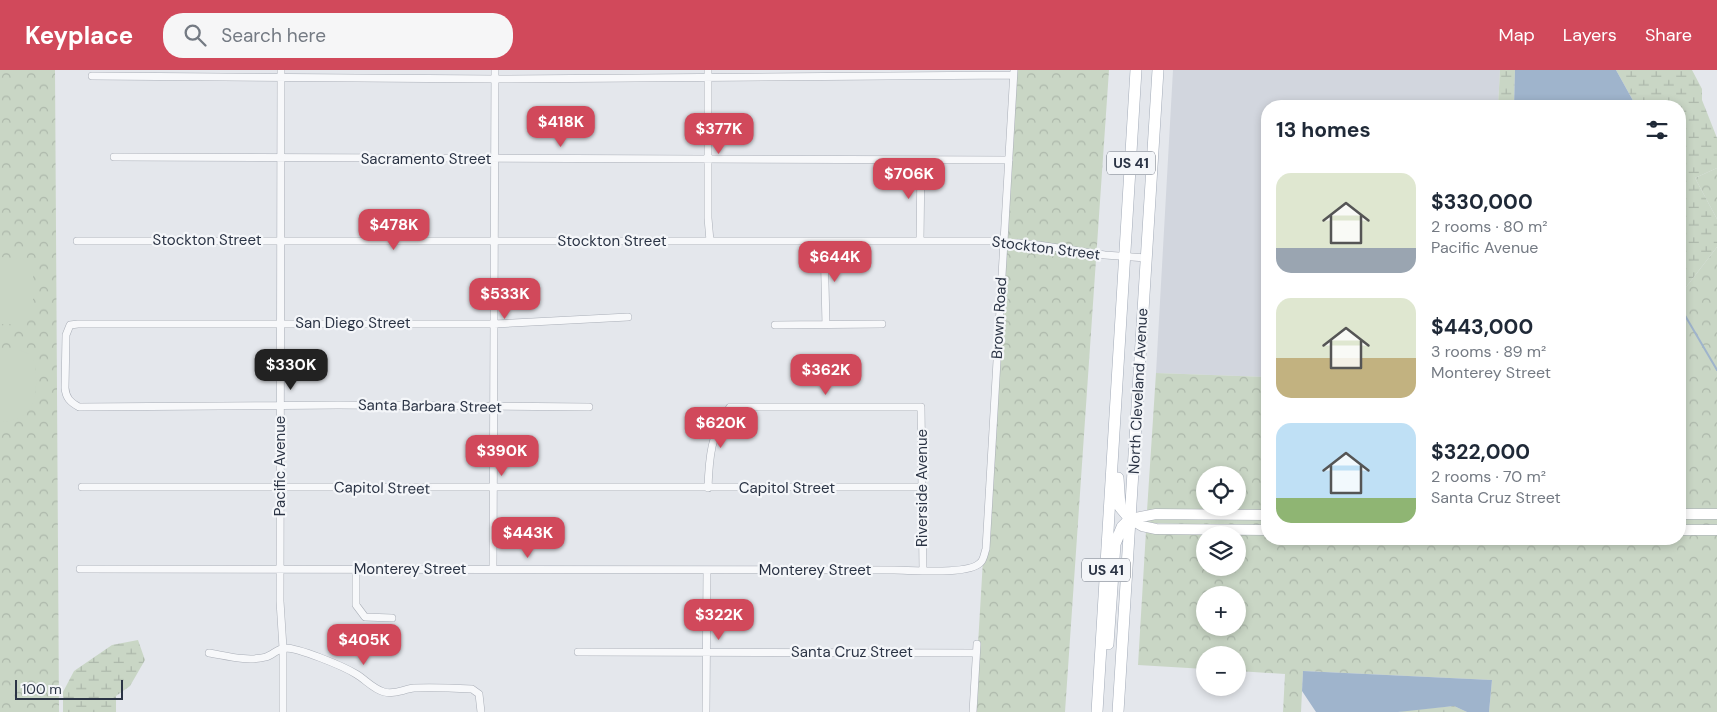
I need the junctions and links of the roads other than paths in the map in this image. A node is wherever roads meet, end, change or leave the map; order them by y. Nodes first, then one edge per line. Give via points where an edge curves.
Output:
1 (495, 70) edge
2 (1136, 70) edge
3 (1158, 70) edge
4 (281, 73) edge
5 (708, 73) edge
6 (1013, 73) edge
7 (92, 76) dead end
8 (495, 79) junction
9 (114, 157) dead end
10 (495, 158) junction
11 (281, 159) junction
12 (708, 159) junction
13 (921, 160) junction
14 (1008, 160) junction
15 (77, 240) dead end
16 (280, 240) junction
17 (495, 241) junction
18 (710, 241) junction
19 (824, 241) junction
20 (920, 241) junction
21 (1004, 241) junction
22 (1125, 256) junction
23 (1146, 258) junction
24 (628, 317) dead end
25 (280, 323) junction
26 (494, 324) junction
27 (882, 324) dead end
28 (826, 325) junction
29 (775, 326) dead end
30 (66, 396) joint
31 (280, 405) junction
32 (494, 406) junction
33 (588, 407) dead end
34 (1115, 429) junction
35 (82, 487) dead end
36 (281, 487) junction
37 (921, 487) junction
38 (494, 488) junction
39 (708, 488) junction
40 (1686, 514) edge
41 (1717, 514) edge
42 (1261, 515) edge
43 (1130, 519) junction
44 (1261, 530) edge
45 (1686, 530) edge
46 (1717, 530) edge
47 (979, 565) joint
48 (281, 568) junction
49 (80, 569) dead end
50 (356, 569) junction
51 (494, 569) junction
52 (707, 570) junction
53 (923, 570) junction
54 (392, 618) dead end
55 (977, 644) dead end
56 (283, 648) junction
57 (578, 652) dead end
58 (708, 652) junction
59 (976, 652) junction
60 (209, 653) dead end
61 (1097, 711) edge
62 (283, 712) edge
63 (481, 712) edge
64 (706, 712) edge
65 (973, 712) edge
66 (1118, 712) edge

1 - 8 street
2 - 22 main road, North Cleveland Avenue / US 41
3 - 23 main road, North Cleveland Avenue / US 41
4 - 7 street
4 - 8 street
4 - 11 street, Pacific Avenue
5 - 6 street via 896,78
5 - 8 street
5 - 12 street
6 - 14 street, Brown Road
8 - 10 street
9 - 11 street, Sacramento Street
10 - 11 street, Sacramento Street
10 - 12 street, Sacramento Street
10 - 17 street
11 - 16 street, Pacific Avenue
12 - 13 street, Sacramento Street
12 - 18 street
13 - 14 street, Sacramento Street
13 - 20 street
14 - 21 street, Brown Road
15 - 16 street, Stockton Street
16 - 17 street, Stockton Street
16 - 25 street, Pacific Avenue
17 - 18 street, Stockton Street
17 - 26 street
18 - 19 street, Stockton Street
19 - 20 street, Stockton Street
19 - 28 street
20 - 21 street, Stockton Street
21 - 22 street, Stockton Street
21 - 47 street, Brown Road via 986,549
22 - 23 street, Stockton Street
22 - 34 main road, North Cleveland Avenue / US 41
23 - 43 main road, North Cleveland Avenue / US 41
24 - 26 street, San Diego Street
25 - 26 street, San Diego Street
25 - 30 street, San Diego Street via 70,324 66,335
25 - 31 street, Pacific Avenue
26 - 32 street
27 - 28 street
28 - 29 street
30 - 31 street, Santa Barbara Street via 79,407
31 - 32 street, Santa Barbara Street
31 - 36 street, Pacific Avenue
32 - 33 street, Santa Barbara Street
32 - 38 street
34 - 43 main road via 1120,507
34 - 61 main road, North Cleveland Avenue / US 41
35 - 36 street, Capitol Street
36 - 38 street, Capitol Street
36 - 48 street, Pacific Avenue
37 - 39 street, Capitol Street
37 - 39 street, Riverside Avenue via 921,407 730,407 722,417 710,447
37 - 53 street, Riverside Avenue
38 - 39 street, Capitol Street
38 - 51 street
40 - 41 main road
42 - 43 main road via 1156,514
43 - 44 main road via 1156,529
43 - 61 main road via 1122,527 1115,544 1111,625
43 - 66 main road, North Cleveland Avenue / US 41
45 - 46 main road
47 - 53 street, Monterey Street via 967,569
48 - 49 street, Monterey Street
48 - 50 street, Monterey Street
48 - 56 street, Pacific Avenue
50 - 51 street, Monterey Street
50 - 54 street via 356,605 365,617
51 - 52 street, Monterey Street
52 - 53 street, Monterey Street
52 - 58 street
55 - 59 street
56 - 60 street via 258,658
56 - 62 street, Pacific Avenue
56 - 63 street via 342,667 386,693 413,688 472,689 479,694
57 - 58 street, Santa Cruz Street
58 - 59 street, Santa Cruz Street
58 - 64 street
59 - 65 street

